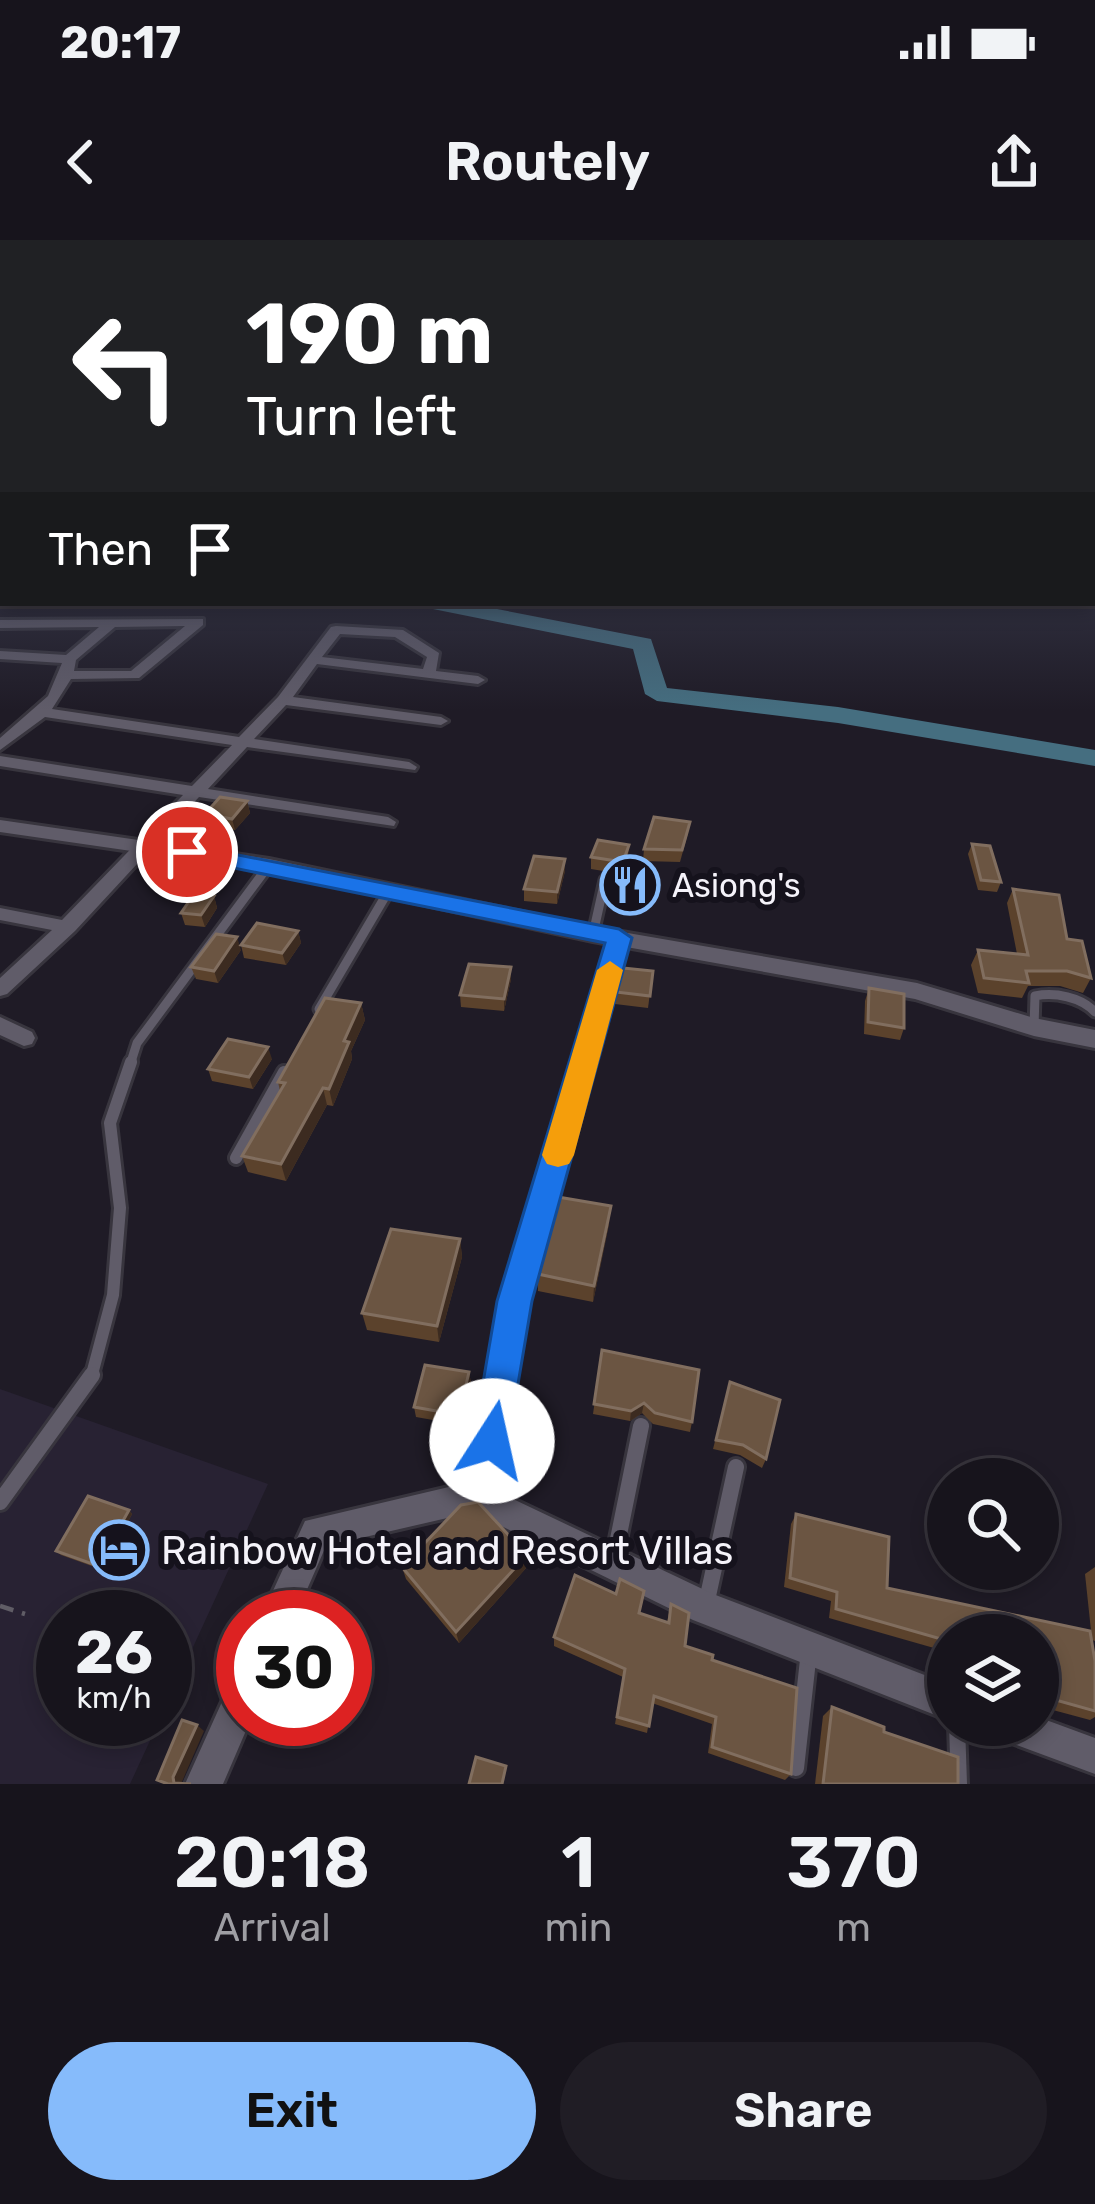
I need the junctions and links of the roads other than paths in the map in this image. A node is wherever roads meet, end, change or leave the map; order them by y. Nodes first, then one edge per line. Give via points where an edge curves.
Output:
1 (0, 623) edge
2 (110, 624) junction
3 (0, 655) edge
4 (314, 660) junction
5 (68, 667) junction
6 (428, 674) junction
7 (478, 680) dead end
8 (283, 700) junction
9 (43, 712) junction
10 (441, 721) dead end
11 (241, 743) junction
12 (0, 745) edge
13 (0, 761) edge
14 (409, 767) dead end
15 (197, 792) junction
16 (388, 822) dead end
17 (0, 826) edge
18 (146, 846) junction
19 (269, 865) junction
20 (604, 880) dead end
21 (389, 890) junction
22 (0, 914) edge
23 (68, 927) junction
24 (606, 936) junction
25 (0, 989) edge
26 (1095, 1012) edge
27 (315, 1016) edge
28 (0, 1025) edge
29 (1034, 1027) junction
30 (24, 1038) dead end
31 (1095, 1039) edge
32 (293, 1057) edge
33 (236, 1158) dead end
34 (641, 1426) dead end
35 (736, 1466) dead end
36 (488, 1493) junction
37 (0, 1502) edge
38 (614, 1562) junction
39 (290, 1590) edge
40 (705, 1608) junction
41 (809, 1648) junction
42 (927, 1694) edge
43 (1059, 1743) edge
44 (221, 1746) edge
45 (958, 1746) edge
46 (1095, 1756) edge
47 (796, 1768) edge
48 (204, 1784) edge
49 (959, 1784) edge

1 - 2 street
2 - 5 street
2 - 5 street via 198,622 134,675
3 - 5 street
4 - 6 street
4 - 6 street via 336,630 362,628 398,633 434,656
4 - 8 street
5 - 9 street
6 - 7 street
8 - 10 street
8 - 11 street
9 - 11 street
9 - 12 street
11 - 14 street
11 - 15 street
13 - 15 street
15 - 16 street
15 - 18 street
17 - 18 street
18 - 19 street
18 - 23 street
19 - 21 street
19 - 37 lane via 137,1043 110,1123 119,1230 113,1295 91,1380
20 - 24 lane
21 - 24 street
21 - 27 lane
22 - 23 street
23 - 25 street
24 - 29 street via 917,991
24 - 36 street via 515,1301 483,1474
26 - 29 lane via 1085,1001 1042,994
28 - 30 street
29 - 31 street
32 - 33 lane
34 - 38 lane
35 - 40 lane
36 - 38 street via 502,1510
36 - 39 street via 316,1532
38 - 40 street
40 - 41 street
41 - 42 street
41 - 47 lane
43 - 46 street
44 - 48 street
45 - 49 lane

